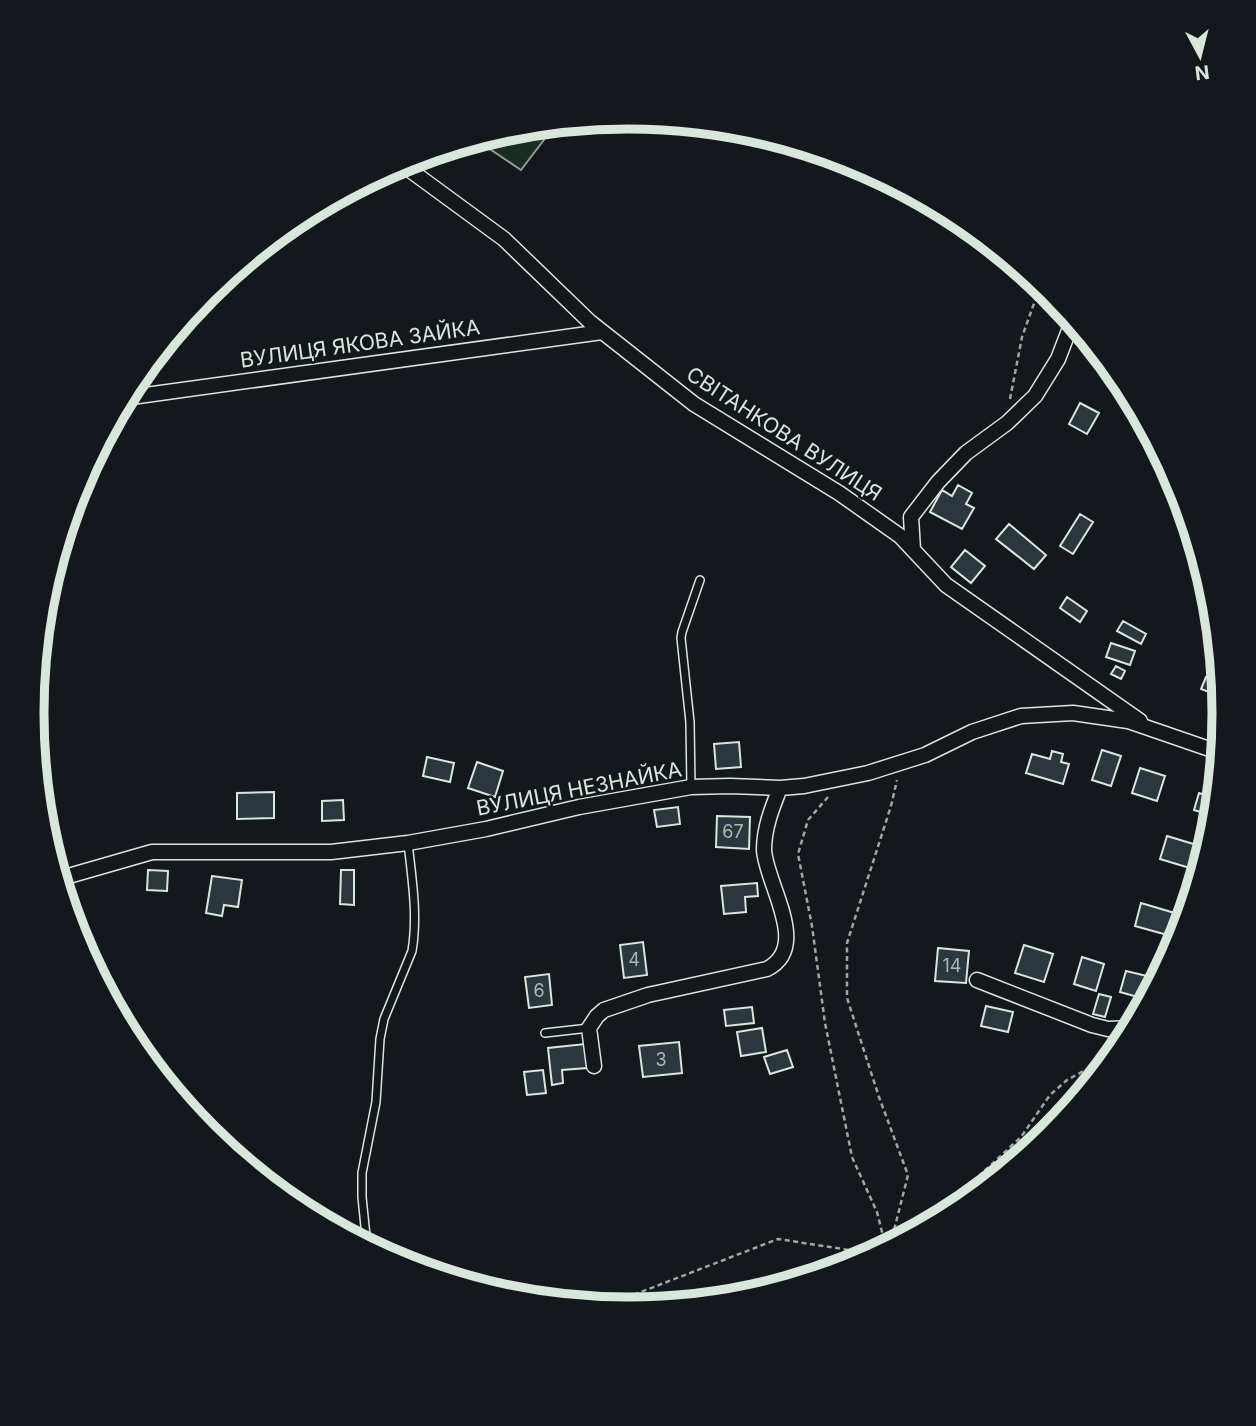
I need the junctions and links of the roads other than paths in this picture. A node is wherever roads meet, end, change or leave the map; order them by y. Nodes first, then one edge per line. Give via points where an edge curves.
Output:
1 (407, 172) edge
2 (1069, 330) edge
3 (603, 332) junction
4 (137, 396) edge
5 (913, 550) junction
6 (700, 580) dead end
7 (1153, 730) junction
8 (1211, 750) edge
9 (691, 787) junction
10 (780, 788) junction
11 (408, 843) junction
12 (68, 876) edge
13 (977, 980) dead end
14 (589, 1028) junction
15 (1120, 1028) edge
16 (545, 1033) dead end
17 (594, 1066) dead end
18 (366, 1235) edge

1 - 3 street, СВІТАНКОВА ВУЛИЦЯ via 504,239
2 - 5 street via 1035,396 957,462 911,517
3 - 4 street, ВУЛИЦЯ ЯКОВА ЗАЙКА
3 - 5 street, СВІТАНКОВА ВУЛИЦЯ via 695,404 839,493
5 - 7 street, СВІТАНКОВА ВУЛИЦЯ via 946,585
6 - 9 lane via 681,638
7 - 8 street, ВУЛИЦЯ НЕЗНАЙКА
7 - 10 street, ВУЛИЦЯ НЕЗНАЙКА via 1128,721 1073,713 1021,716 901,763
9 - 10 street, ВУЛИЦЯ НЕЗНАЙКА
9 - 11 street, ВУЛИЦЯ НЕЗНАЙКА
10 - 14 street via 764,852 785,926 779,960 767,969 613,1006
11 - 12 street, ВУЛИЦЯ НЕЗНАЙКА via 331,852 152,852
11 - 18 lane via 412,951 380,1039 376,1102 362,1173
13 - 15 street via 1092,1025
14 - 16 lane
14 - 17 street

